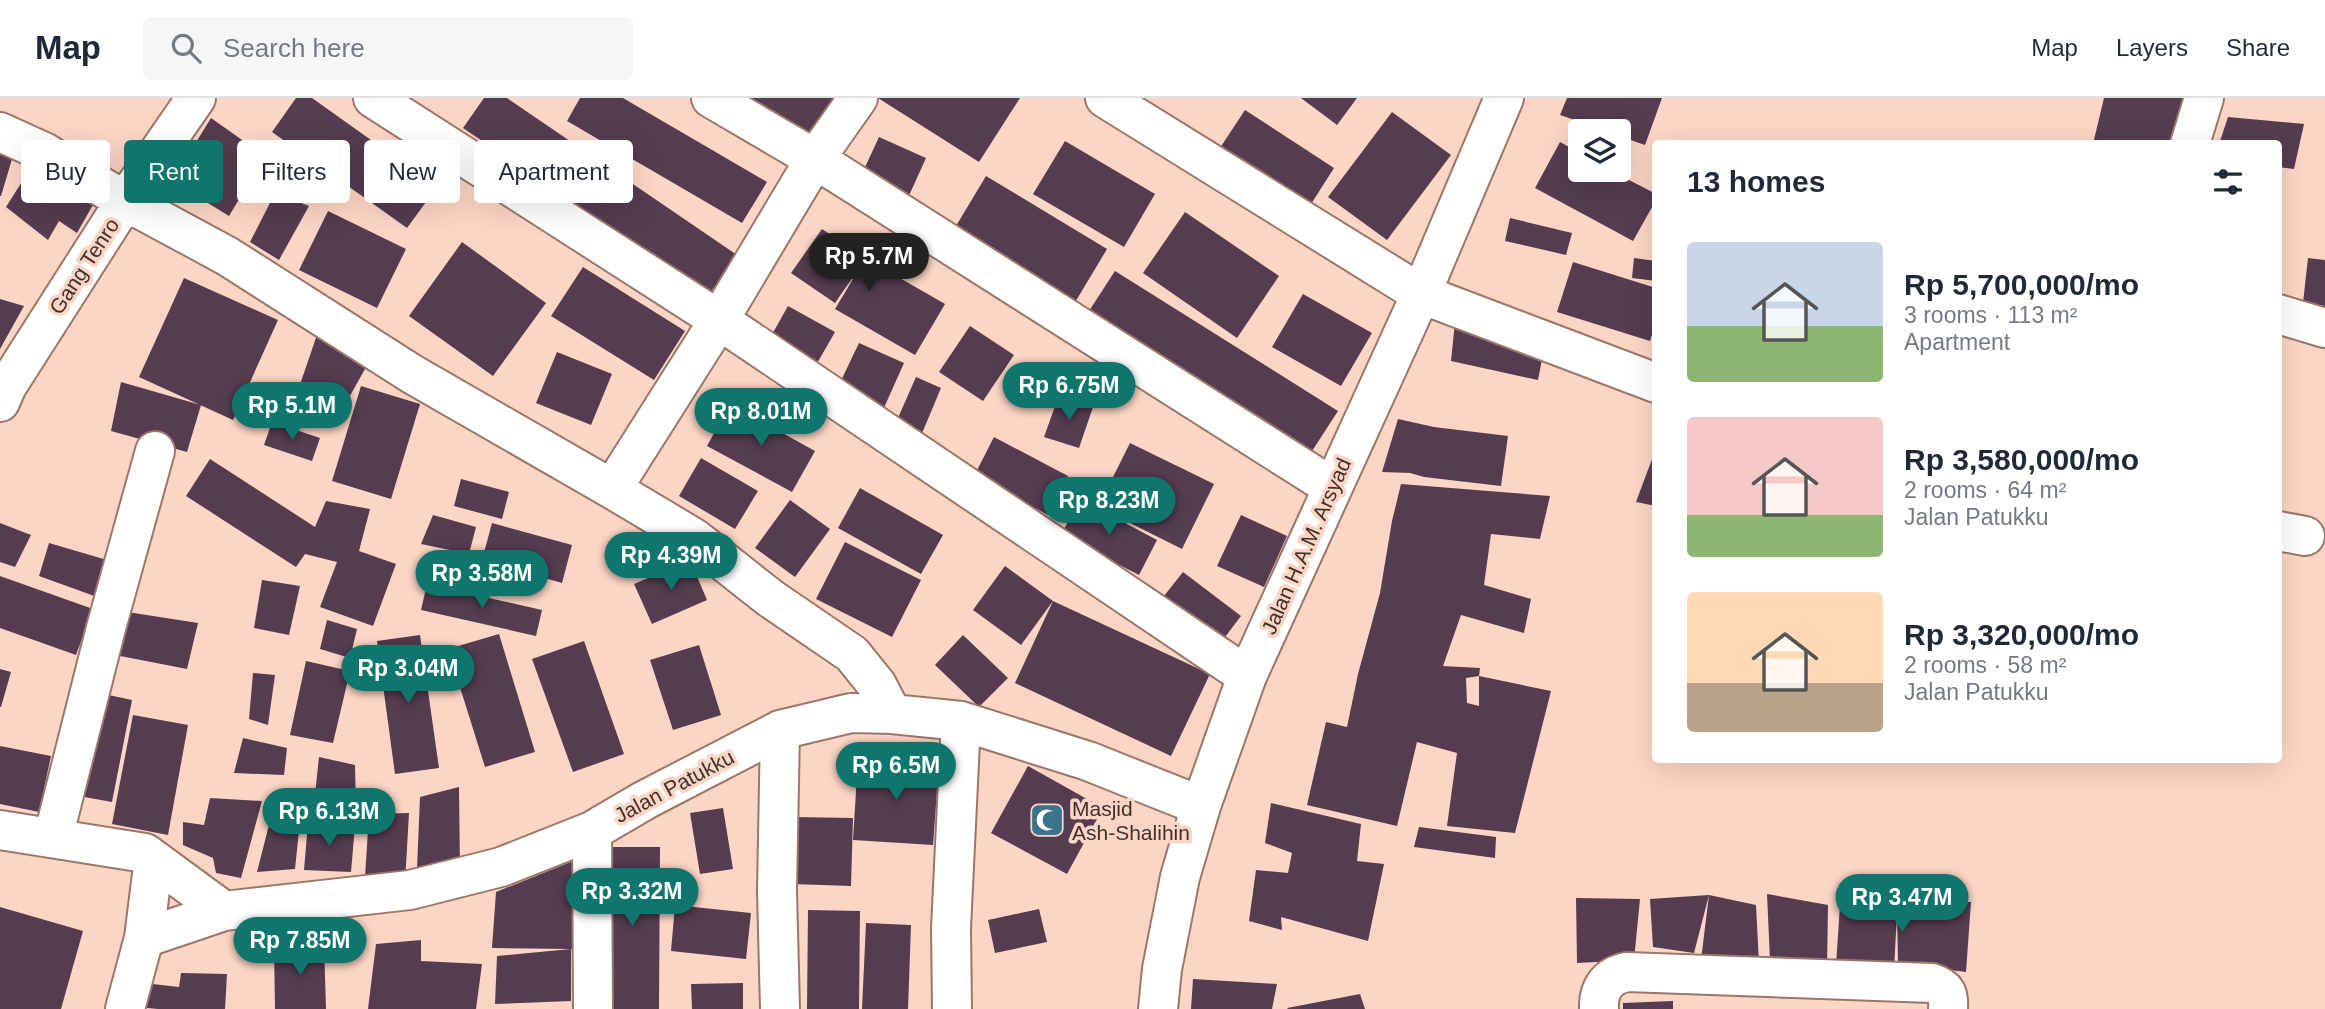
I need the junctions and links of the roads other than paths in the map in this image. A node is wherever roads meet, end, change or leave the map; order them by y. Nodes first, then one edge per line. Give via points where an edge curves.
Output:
1 (196, 98) edge
2 (373, 98) edge
3 (711, 98) edge
4 (858, 98) edge
5 (1105, 98) edge
6 (2204, 98) edge
7 (1497, 101) edge
8 (0, 132) edge
9 (167, 140) edge
10 (2191, 140) edge
11 (815, 159) junction
12 (124, 200) edge
13 (124, 203) edge
14 (129, 203) edge
15 (1421, 294) junction
16 (2282, 315) edge
17 (719, 320) junction
18 (2325, 328) edge
19 (1652, 381) edge
20 (2, 391) edge
21 (155, 451) dead end
22 (1332, 487) junction
23 (612, 489) junction
24 (1247, 676) junction
25 (892, 714) junction
26 (961, 721) junction
27 (780, 730) junction
28 (1200, 806) junction
29 (0, 830) edge
30 (592, 831) junction
31 (53, 838) junction
32 (150, 858) junction
33 (224, 911) junction
34 (144, 938) junction
35 (125, 1009) edge
36 (593, 1009) edge
37 (780, 1009) edge
38 (952, 1009) edge
39 (1158, 1009) edge
40 (1599, 1009) edge
41 (1948, 1009) edge

1 - 9 main road, Gang Tenro
2 - 17 main road
3 - 11 main road
4 - 11 main road
5 - 15 main road
6 - 10 main road
7 - 15 main road, Jalan H.A.M. Arsyad
8 - 12 main road via 44,152
11 - 17 main road
11 - 22 main road
13 - 20 main road, Gang Tenro
14 - 23 main road via 227,256 412,374
15 - 19 main road
15 - 22 main road, Jalan H.A.M. Arsyad
16 - 18 main road
17 - 23 main road
17 - 24 main road
21 - 31 main road
22 - 24 main road, Jalan H.A.M. Arsyad
23 - 25 main road via 694,538 852,654 877,685
24 - 28 main road, Jalan H.A.M. Arsyad
25 - 26 main road, Jalan Patukku
25 - 27 main road, Jalan Patukku via 851,713
26 - 28 main road, Jalan Patukku via 1088,761
26 - 38 main road via 951,928
27 - 30 main road, Jalan Patukku
27 - 37 main road
28 - 39 main road, Jalan H.A.M. Arsyad via 1180,877
29 - 31 main road
30 - 33 main road, Jalan Patukku via 501,867 410,890
30 - 36 main road
31 - 32 main road via 145,853
32 - 33 main road
32 - 34 main road via 153,866
33 - 34 main road, Jalan Patukku
34 - 35 main road
40 - 41 main road via 1605,983 1615,974 1627,972 1932,983 1948,993

